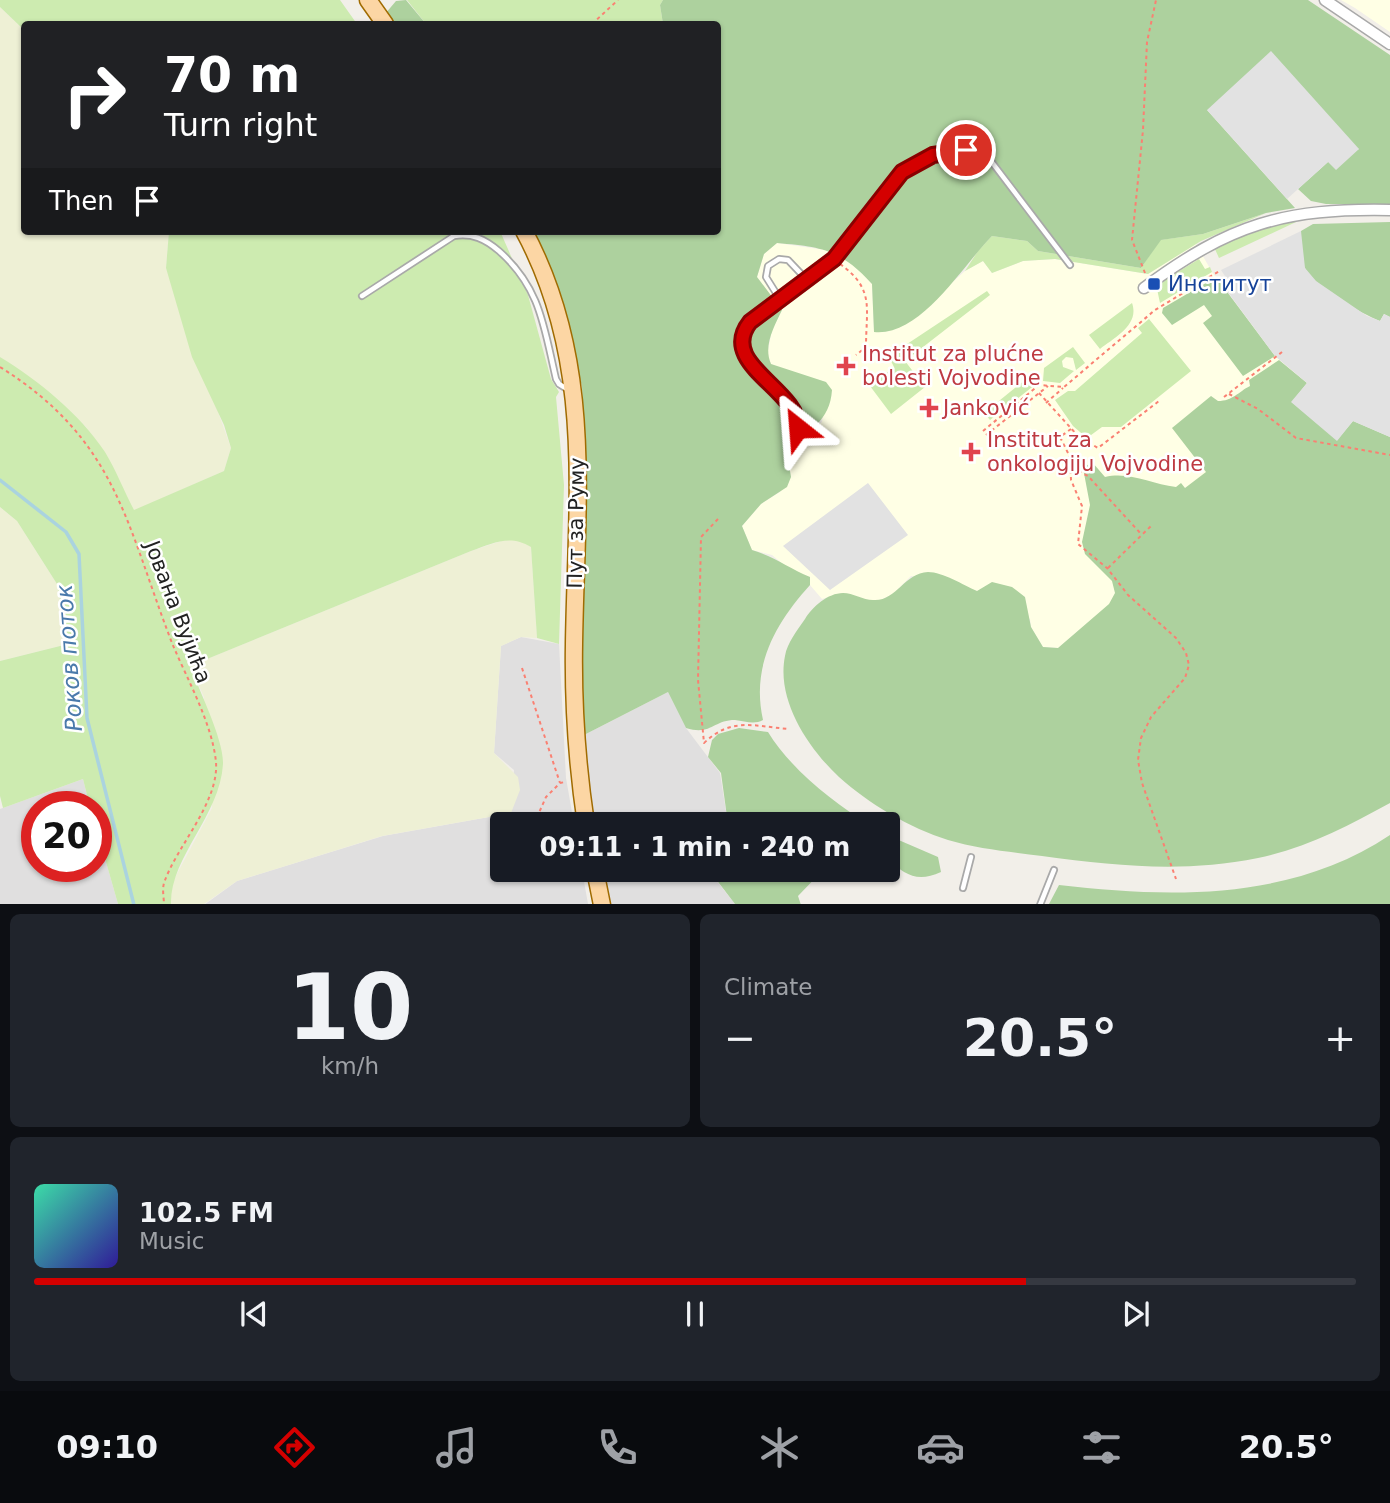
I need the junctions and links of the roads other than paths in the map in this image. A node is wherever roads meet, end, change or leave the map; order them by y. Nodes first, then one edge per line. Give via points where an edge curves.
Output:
1 (368, 0) edge
2 (1325, 0) edge
3 (383, 21) edge
4 (1390, 44) edge
5 (1390, 210) edge
6 (460, 235) edge
7 (469, 235) edge
8 (526, 235) edge
9 (1070, 265) dead end
10 (807, 280) junction
11 (1146, 286) road end
12 (362, 296) dead end
13 (780, 301) junction
14 (574, 392) junction
15 (794, 435) dead end
16 (584, 812) edge
17 (971, 857) dead end
18 (1054, 870) dead end
19 (597, 882) edge
20 (963, 888) dead end
21 (602, 904) edge
22 (1040, 904) edge

1 - 3 main road
2 - 4 street
5 - 11 street via 1309,212 1264,221 1208,244
6 - 12 lane
7 - 14 lane via 512,262 528,281 559,384
8 - 14 main road, Пут за Руму via 554,300
9 - 10 lane via 991,161 966,150 933,155 902,172 834,259
10 - 13 lane
10 - 13 lane via 788,260 779,259 768,266 766,277
13 - 15 lane via 750,322 742,332 741,345 795,414 798,428
14 - 16 main road, Пут за Руму via 578,493 574,675
17 - 20 lane
18 - 22 lane
19 - 21 main road

